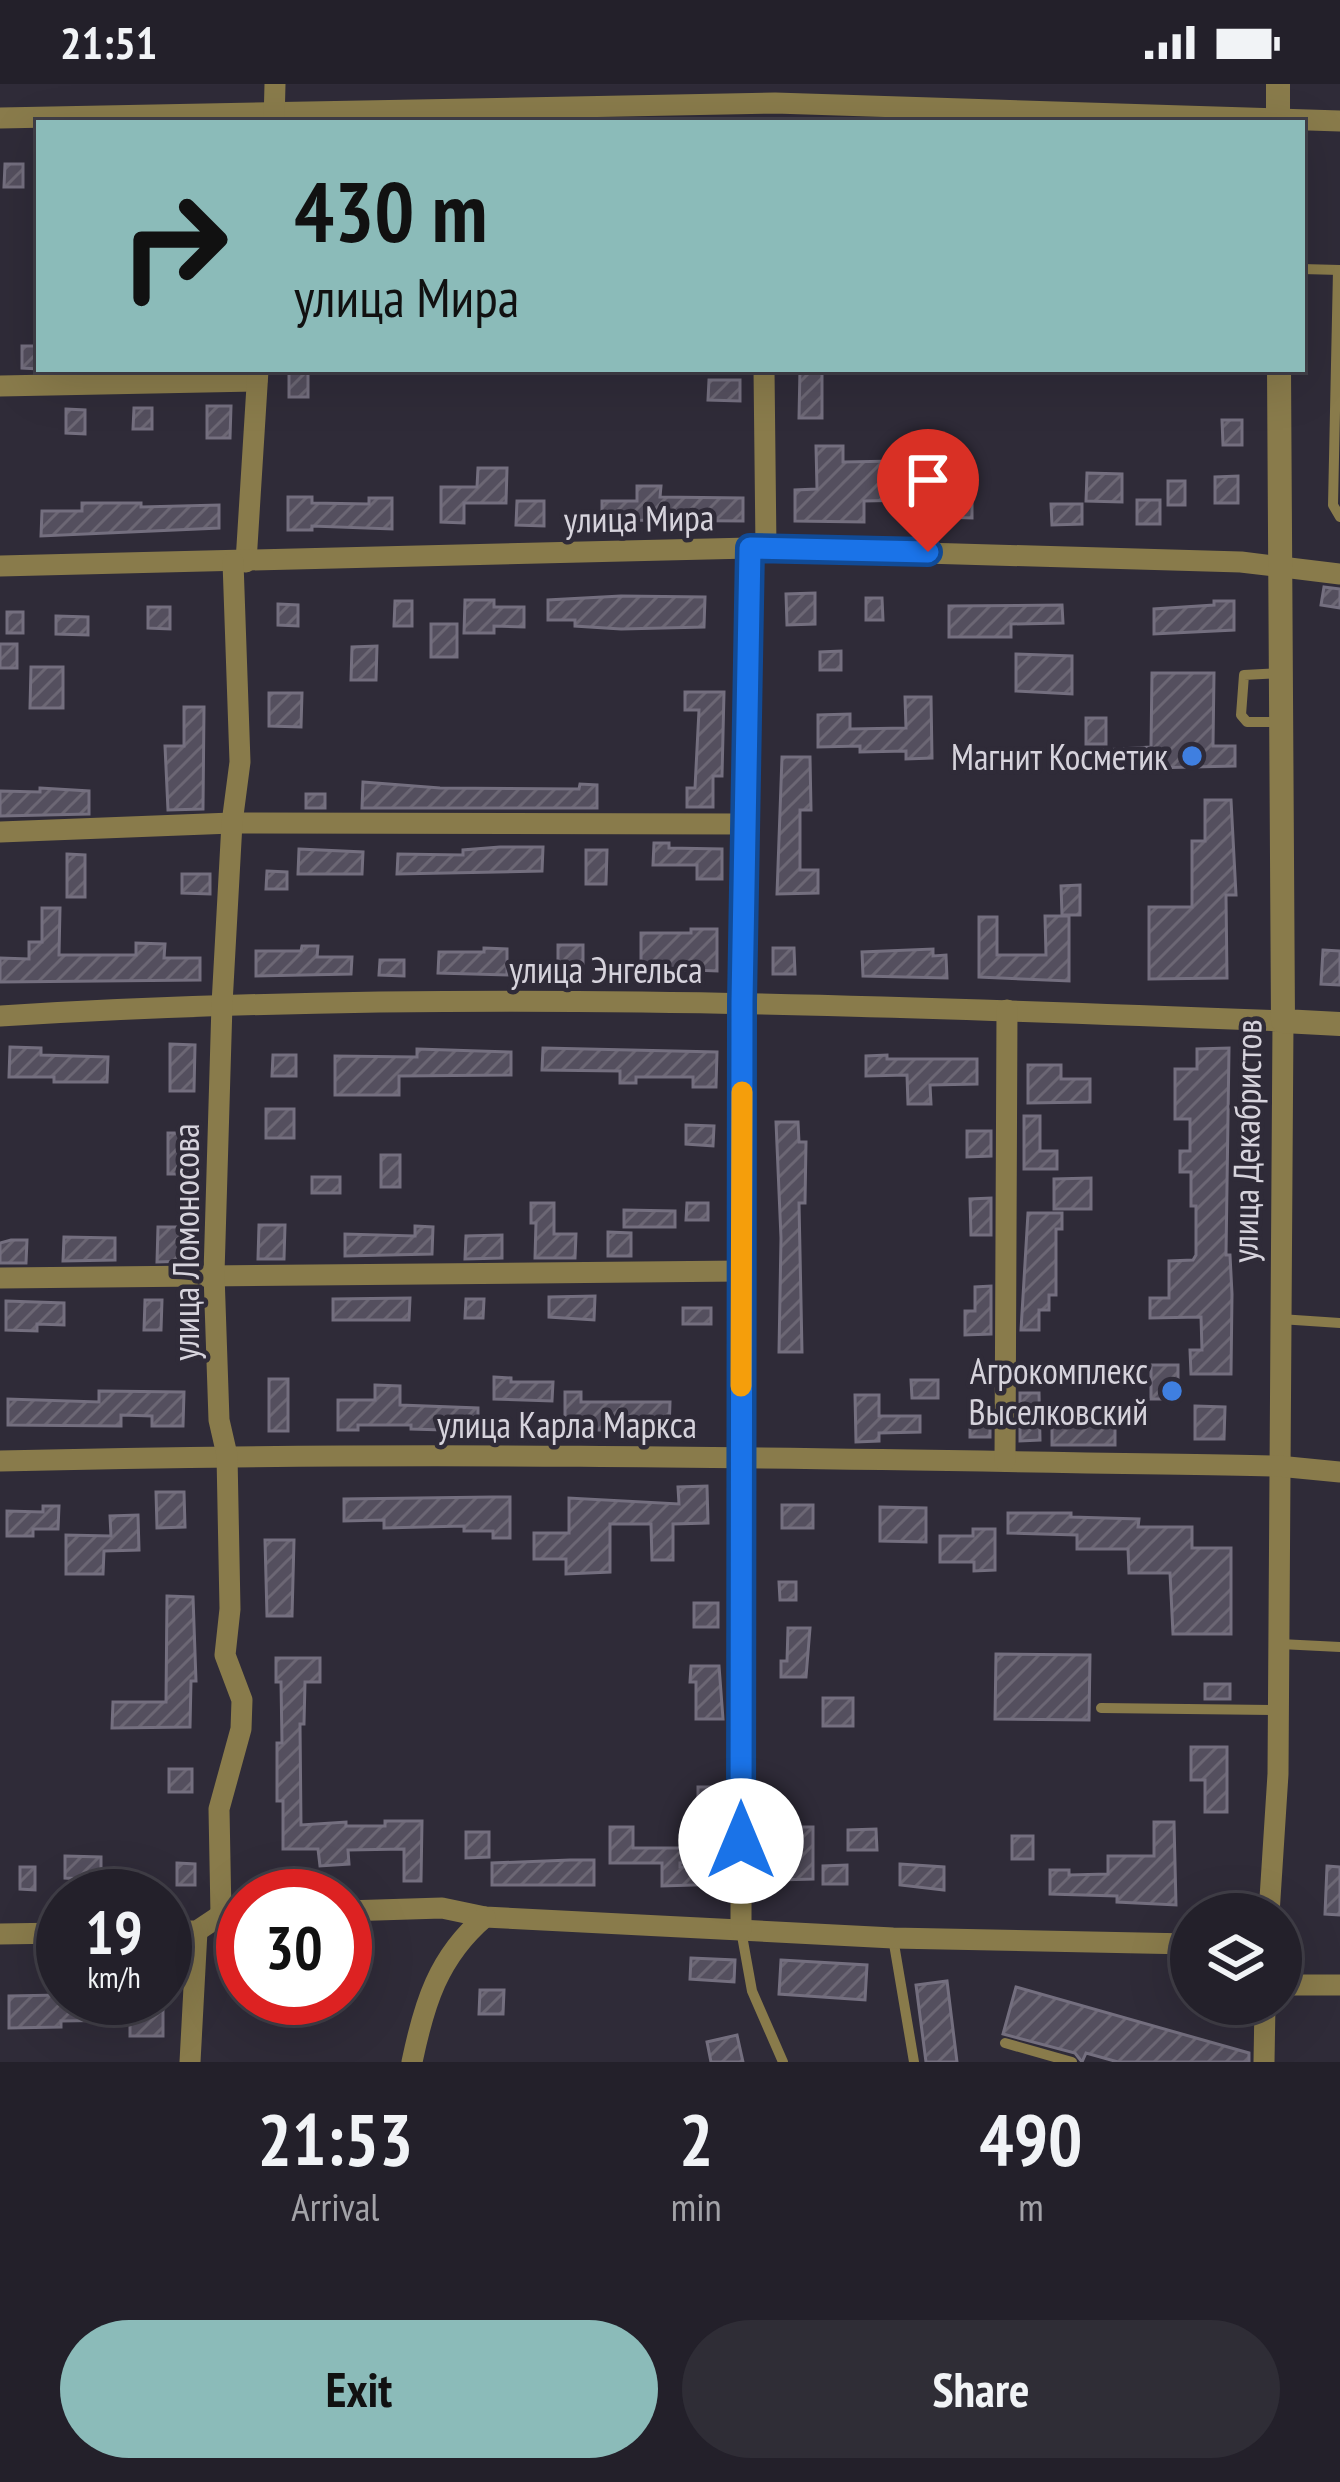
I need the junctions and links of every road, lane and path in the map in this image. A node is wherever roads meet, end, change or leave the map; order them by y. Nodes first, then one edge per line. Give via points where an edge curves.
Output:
1 (275, 84) edge
2 (1278, 84) edge
3 (785, 104) edge
4 (0, 118) edge
5 (274, 119) edge
6 (1223, 120) edge
7 (1278, 120) edge
8 (1340, 121) edge
9 (1305, 122) edge
10 (1305, 269) edge
11 (1339, 270) edge
12 (764, 372) edge
13 (1279, 372) edge
14 (258, 375) edge
15 (0, 386) edge
16 (1340, 517) edge
17 (758, 549) junction
18 (239, 562) junction
19 (0, 566) edge
20 (1280, 566) junction
21 (1340, 574) edge
22 (1281, 673) junction
23 (1281, 722) junction
24 (232, 823) junction
25 (745, 824) junction
26 (0, 832) edge
27 (742, 1001) junction
28 (222, 1004) junction
29 (1007, 1010) junction
30 (0, 1016) edge
31 (1283, 1021) junction
32 (1340, 1024) edge
33 (742, 1270) junction
34 (214, 1274) junction
35 (0, 1278) edge
36 (1280, 1319) junction
37 (1340, 1323) edge
38 (226, 1455) junction
39 (741, 1457) junction
40 (0, 1461) edge
41 (1005, 1461) junction
42 (1278, 1466) junction
43 (1340, 1472) edge
44 (1280, 1644) junction
45 (1340, 1647) edge
46 (1101, 1708) dead end
47 (1279, 1709) junction
48 (227, 1869) edge
49 (1270, 1893) edge
50 (372, 1910) edge
51 (485, 1918) junction
52 (216, 1921) edge
53 (192, 1930) edge
54 (196, 1930) junction
55 (742, 1930) junction
56 (36, 1933) edge
57 (0, 1934) edge
58 (892, 1938) junction
59 (1170, 1944) edge
60 (1302, 1985) edge
61 (1340, 1985) edge
62 (1265, 2025) edge
63 (1005, 2043) dead end
64 (190, 2062) edge
65 (412, 2062) edge
66 (783, 2062) edge
67 (914, 2062) edge
68 (1072, 2062) edge
69 (1264, 2062) edge

1 - 5 street
2 - 7 street
3 - 5 street
3 - 6 street
4 - 5 street
8 - 9 street
10 - 11 lane
11 - 16 lane via 1333,506
12 - 17 street
13 - 20 street, улица Декабристов
14 - 15 street
14 - 18 street, улица Ломоносова
17 - 18 street, улица Мира
17 - 20 street, улица Мира
17 - 25 street
18 - 19 street, улица Мира
18 - 24 street, улица Ломоносова via 240,762
20 - 21 street, улица Мира
20 - 22 street, улица Декабристов
22 - 23 street, улица Декабристов
22 - 23 lane via 1244,675 1241,715
23 - 31 street, улица Декабристов
24 - 25 street
24 - 26 street
24 - 28 street, улица Ломоносова
25 - 27 street
27 - 28 street, улица Энгельса
27 - 29 street, улица Энгельса
27 - 33 street
28 - 30 street, улица Энгельса
28 - 34 street, улица Ломоносова
29 - 31 street, улица Энгельса
29 - 41 street
31 - 32 street
31 - 36 street, улица Декабристов
33 - 34 street
33 - 39 street
34 - 35 street
34 - 38 street, улица Ломоносова
36 - 37 lane
36 - 42 street, улица Декабристов
38 - 39 street, улица Карла Маркса
38 - 40 street, улица Карла Маркса
38 - 48 street, улица Ломоносова via 225,1654 242,1700 220,1808
39 - 41 street, улица Карла Маркса
39 - 55 street
41 - 42 street, улица Карла Маркса
42 - 43 street, улица Карла Маркса
42 - 44 street, улица Декабристов
44 - 45 lane
44 - 47 street, улица Декабристов
46 - 47 lane
47 - 49 street, улица Декабристов
50 - 51 street via 442,1908
51 - 55 street
51 - 65 street via 445,1958
52 - 54 street
53 - 54 street
54 - 64 street
55 - 58 street
55 - 66 lane via 752,1991
56 - 57 street
58 - 59 street
58 - 67 lane
60 - 61 street
62 - 69 street
63 - 68 lane

